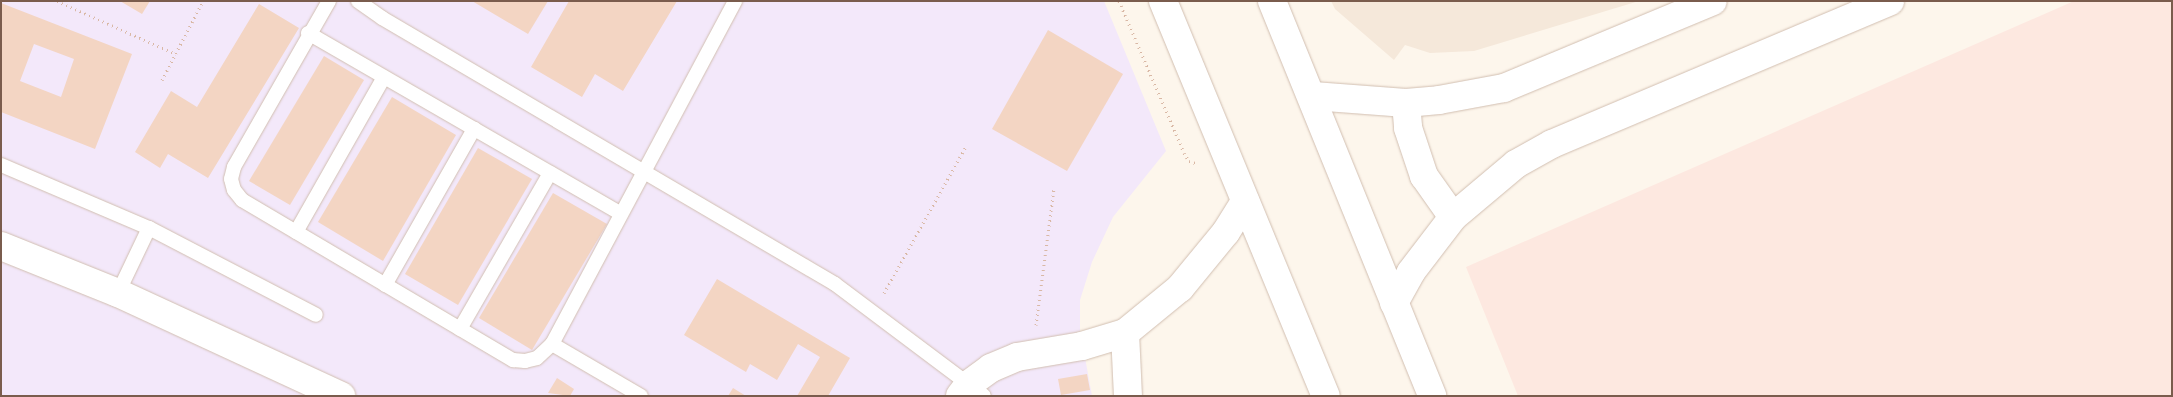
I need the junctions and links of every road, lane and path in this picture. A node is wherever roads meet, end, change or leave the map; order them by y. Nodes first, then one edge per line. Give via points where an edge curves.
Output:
1 (57, 1) edge
2 (203, 1) edge
3 (329, 1) edge
4 (358, 1) edge
5 (735, 1) edge
6 (1119, 1) edge
7 (1164, 1) edge
8 (1272, 1) edge
9 (1713, 1) edge
10 (1890, 1) edge
11 (308, 33) junction
12 (176, 54) junction
13 (384, 77) junction
14 (162, 80) dead end
15 (1313, 96) junction
16 (1406, 103) junction
17 (474, 130) junction
18 (966, 146) dead end
19 (1226, 154) junction
20 (1, 165) edge
21 (644, 169) junction
22 (550, 173) junction
23 (1054, 189) dead end
24 (1245, 202) junction
25 (620, 213) junction
26 (1453, 217) junction
27 (149, 228) junction
28 (296, 232) junction
29 (1, 246) edge
30 (385, 285) junction
31 (118, 293) junction
32 (1394, 303) junction
33 (874, 311) junction
34 (316, 314) dead end
35 (460, 329) junction
36 (1125, 333) junction
37 (552, 344) junction
38 (1032, 355) junction
39 (971, 392) edge
40 (341, 396) edge
41 (641, 396) edge
42 (1128, 396) edge
43 (1326, 396) edge
44 (1432, 396) edge

1 - 12 path
2 - 12 path
3 - 11 lane
4 - 21 lane via 382,18
5 - 21 lane
6 - 19 path via 1189,161 1198,164
7 - 19 street
8 - 15 street
9 - 16 street via 1504,88
10 - 26 street via 1552,144 1503,174
11 - 13 lane
11 - 28 lane via 234,167 231,179 242,200
12 - 14 path
13 - 17 lane
13 - 28 lane
15 - 16 street
15 - 32 street
16 - 26 street via 1408,128 1421,168 1437,198
17 - 22 lane
17 - 30 lane
18 - 33 path
19 - 24 street
20 - 27 lane
21 - 25 lane
21 - 33 lane
22 - 25 lane
22 - 35 lane
23 - 38 path
24 - 36 street via 1226,232 1180,288
24 - 43 street
25 - 37 lane
26 - 32 street via 1411,272
27 - 31 lane
27 - 34 lane
28 - 30 lane
29 - 31 street
30 - 35 lane
31 - 40 street
32 - 44 street
33 - 39 lane
35 - 37 lane via 513,360 537,358
36 - 38 street via 1082,346
36 - 42 street
37 - 41 lane
38 - 39 street via 1017,357 991,368

